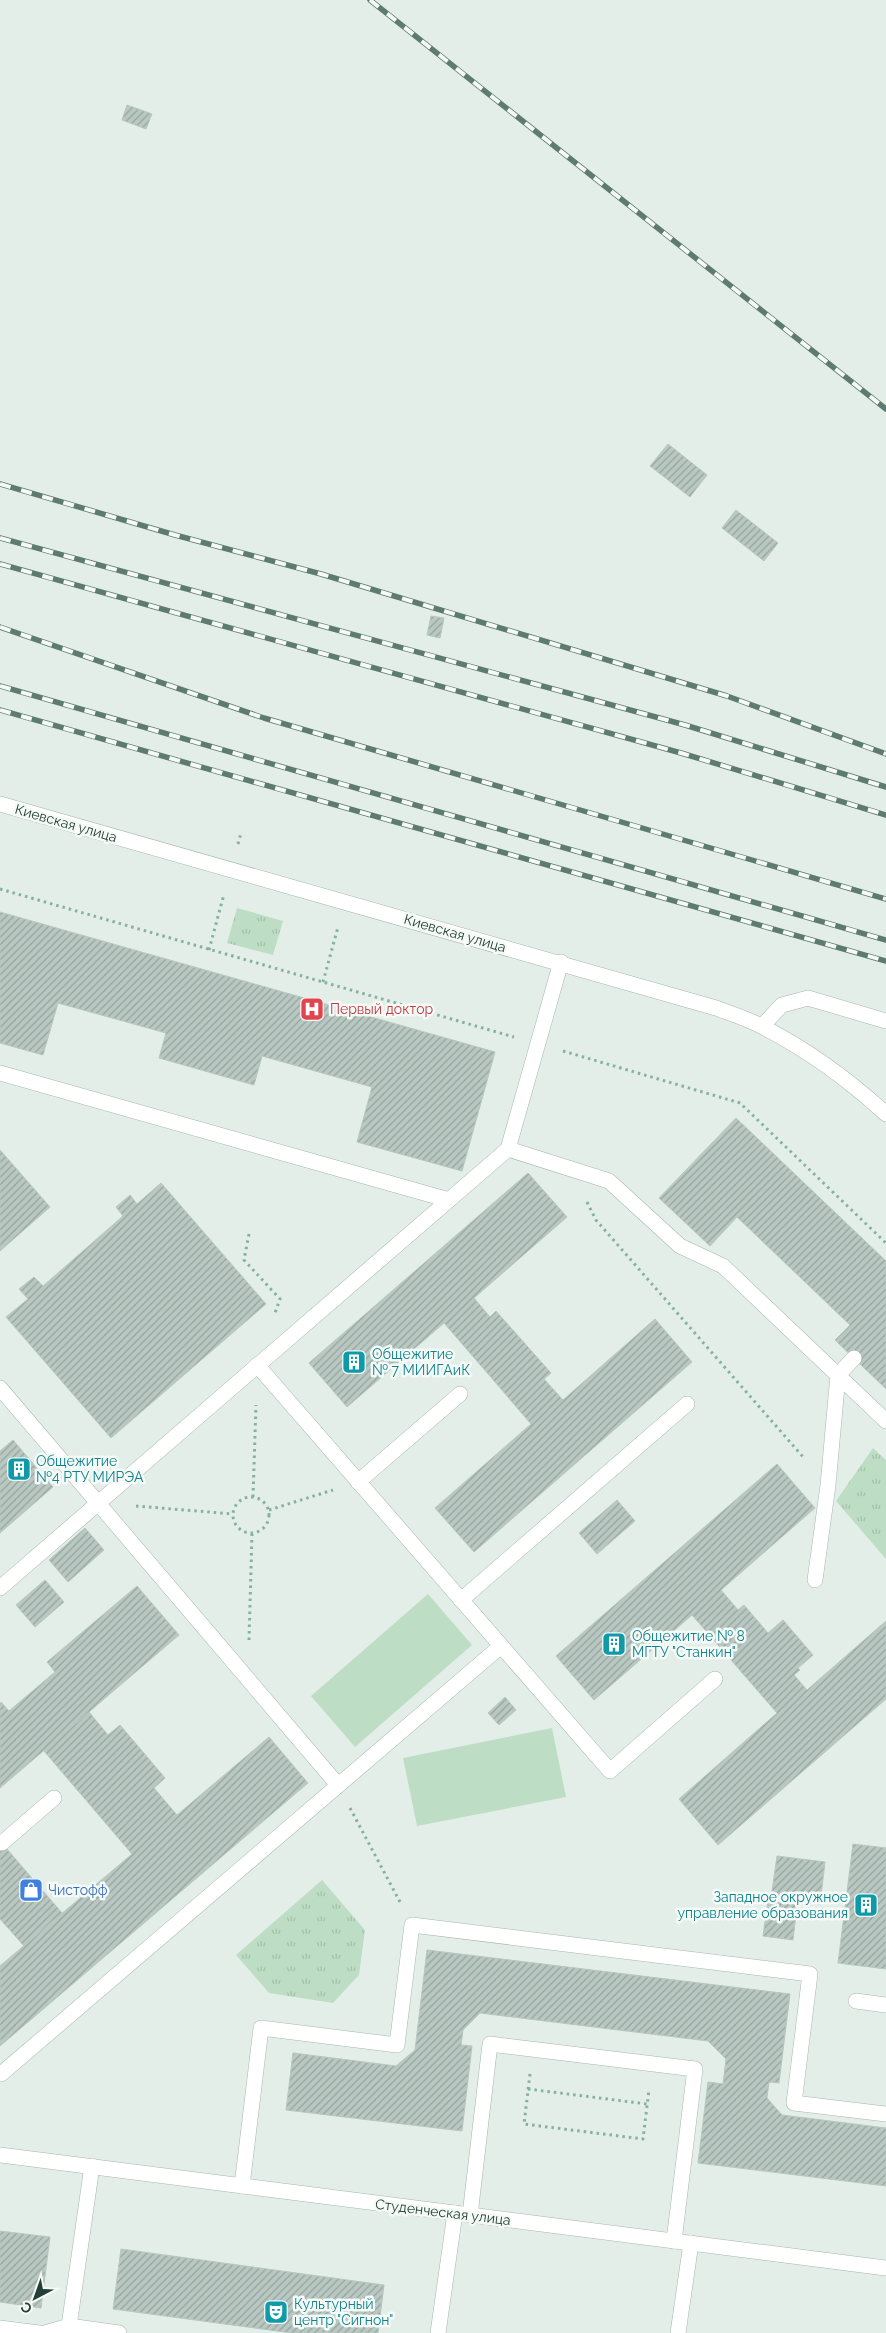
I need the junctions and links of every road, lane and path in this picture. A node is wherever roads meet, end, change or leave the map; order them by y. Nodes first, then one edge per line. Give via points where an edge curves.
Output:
1 (0, 804) edge
2 (227, 884) dead end
3 (0, 889) edge
4 (339, 926) dead end
5 (209, 950) junction
6 (561, 962) junction
7 (323, 982) junction
8 (886, 1021) edge
9 (762, 1026) junction
10 (538, 1044) junction
11 (0, 1073) edge
12 (886, 1114) edge
13 (508, 1149) junction
14 (572, 1169) junction
15 (449, 1200) junction
16 (249, 1234) dead end
17 (886, 1243) edge
18 (274, 1317) dead end
19 (854, 1358) dead end
20 (257, 1366) junction
21 (838, 1375) junction
22 (0, 1388) edge
23 (460, 1394) dead end
24 (687, 1404) dead end
25 (886, 1420) edge
26 (358, 1482) junction
27 (828, 1485) junction
28 (253, 1497) junction
29 (98, 1503) junction
30 (269, 1510) junction
31 (233, 1514) junction
32 (252, 1534) junction
33 (815, 1580) dead end
34 (0, 1588) edge
35 (461, 1600) junction
36 (501, 1646) junction
37 (247, 1678) junction
38 (715, 1680) dead end
39 (338, 1785) junction
40 (54, 1798) dead end
41 (2, 1843) dead end
42 (412, 1925) junction
43 (856, 2001) dead end
44 (886, 2005) edge
45 (533, 2050) junction
46 (652, 2064) junction
47 (1, 2074) dead end
48 (528, 2089) junction
49 (648, 2104) junction
50 (886, 2114) edge
51 (0, 2155) edge
52 (92, 2166) junction
53 (242, 2186) junction
54 (463, 2214) junction
55 (674, 2241) junction
56 (691, 2243) junction
57 (886, 2268) edge
58 (0, 2328) edge
59 (69, 2330) edge
60 (39, 2333) edge
61 (45, 2333) edge
62 (119, 2333) edge
63 (438, 2333) edge
64 (678, 2333) edge

1 - 6 street, Киевская улица
2 - 5 path
3 - 5 path
4 - 7 path
5 - 7 path
6 - 9 street, Киевская улица via 716,1008
6 - 10 street
7 - 10 path
8 - 9 street via 808,998 782,1005
9 - 12 street, Киевская улица via 839,1074
10 - 13 street
10 - 17 path via 740,1103
11 - 15 street
13 - 14 street
13 - 15 street
14 - 21 street via 609,1181 680,1246 723,1266
14 - 27 path via 596,1220
15 - 20 street
16 - 18 path via 244,1260 280,1299
19 - 21 street
20 - 26 street
20 - 28 path
20 - 29 street
21 - 25 street
21 - 27 street
22 - 29 street
23 - 26 street
24 - 35 street
26 - 30 path
26 - 35 street
27 - 33 street
28 - 30 path via 265,1502
28 - 31 path via 239,1501
29 - 31 path
29 - 34 street
29 - 37 street
30 - 32 path via 269,1521 264,1529
31 - 32 path via 238,1528
32 - 37 path
35 - 36 street
36 - 38 street via 610,1771
36 - 39 street
37 - 39 street
39 - 42 path
39 - 47 street
40 - 41 street
42 - 50 street via 810,1974 794,2103
42 - 53 street via 397,2045 262,2028
43 - 44 street
45 - 46 street
45 - 48 path
45 - 54 street via 490,2044
46 - 49 path
46 - 55 street via 695,2069
48 - 49 path
48 - 49 path via 524,2124 643,2138
51 - 52 street, Студенческая улица
52 - 53 street, Студенческая улица
52 - 59 street
53 - 54 street, Студенческая улица
54 - 55 street, Студенческая улица
54 - 63 street
55 - 56 street, Студенческая улица
56 - 57 street, Студенческая улица
56 - 64 street
58 - 60 street
59 - 61 street
59 - 62 street

